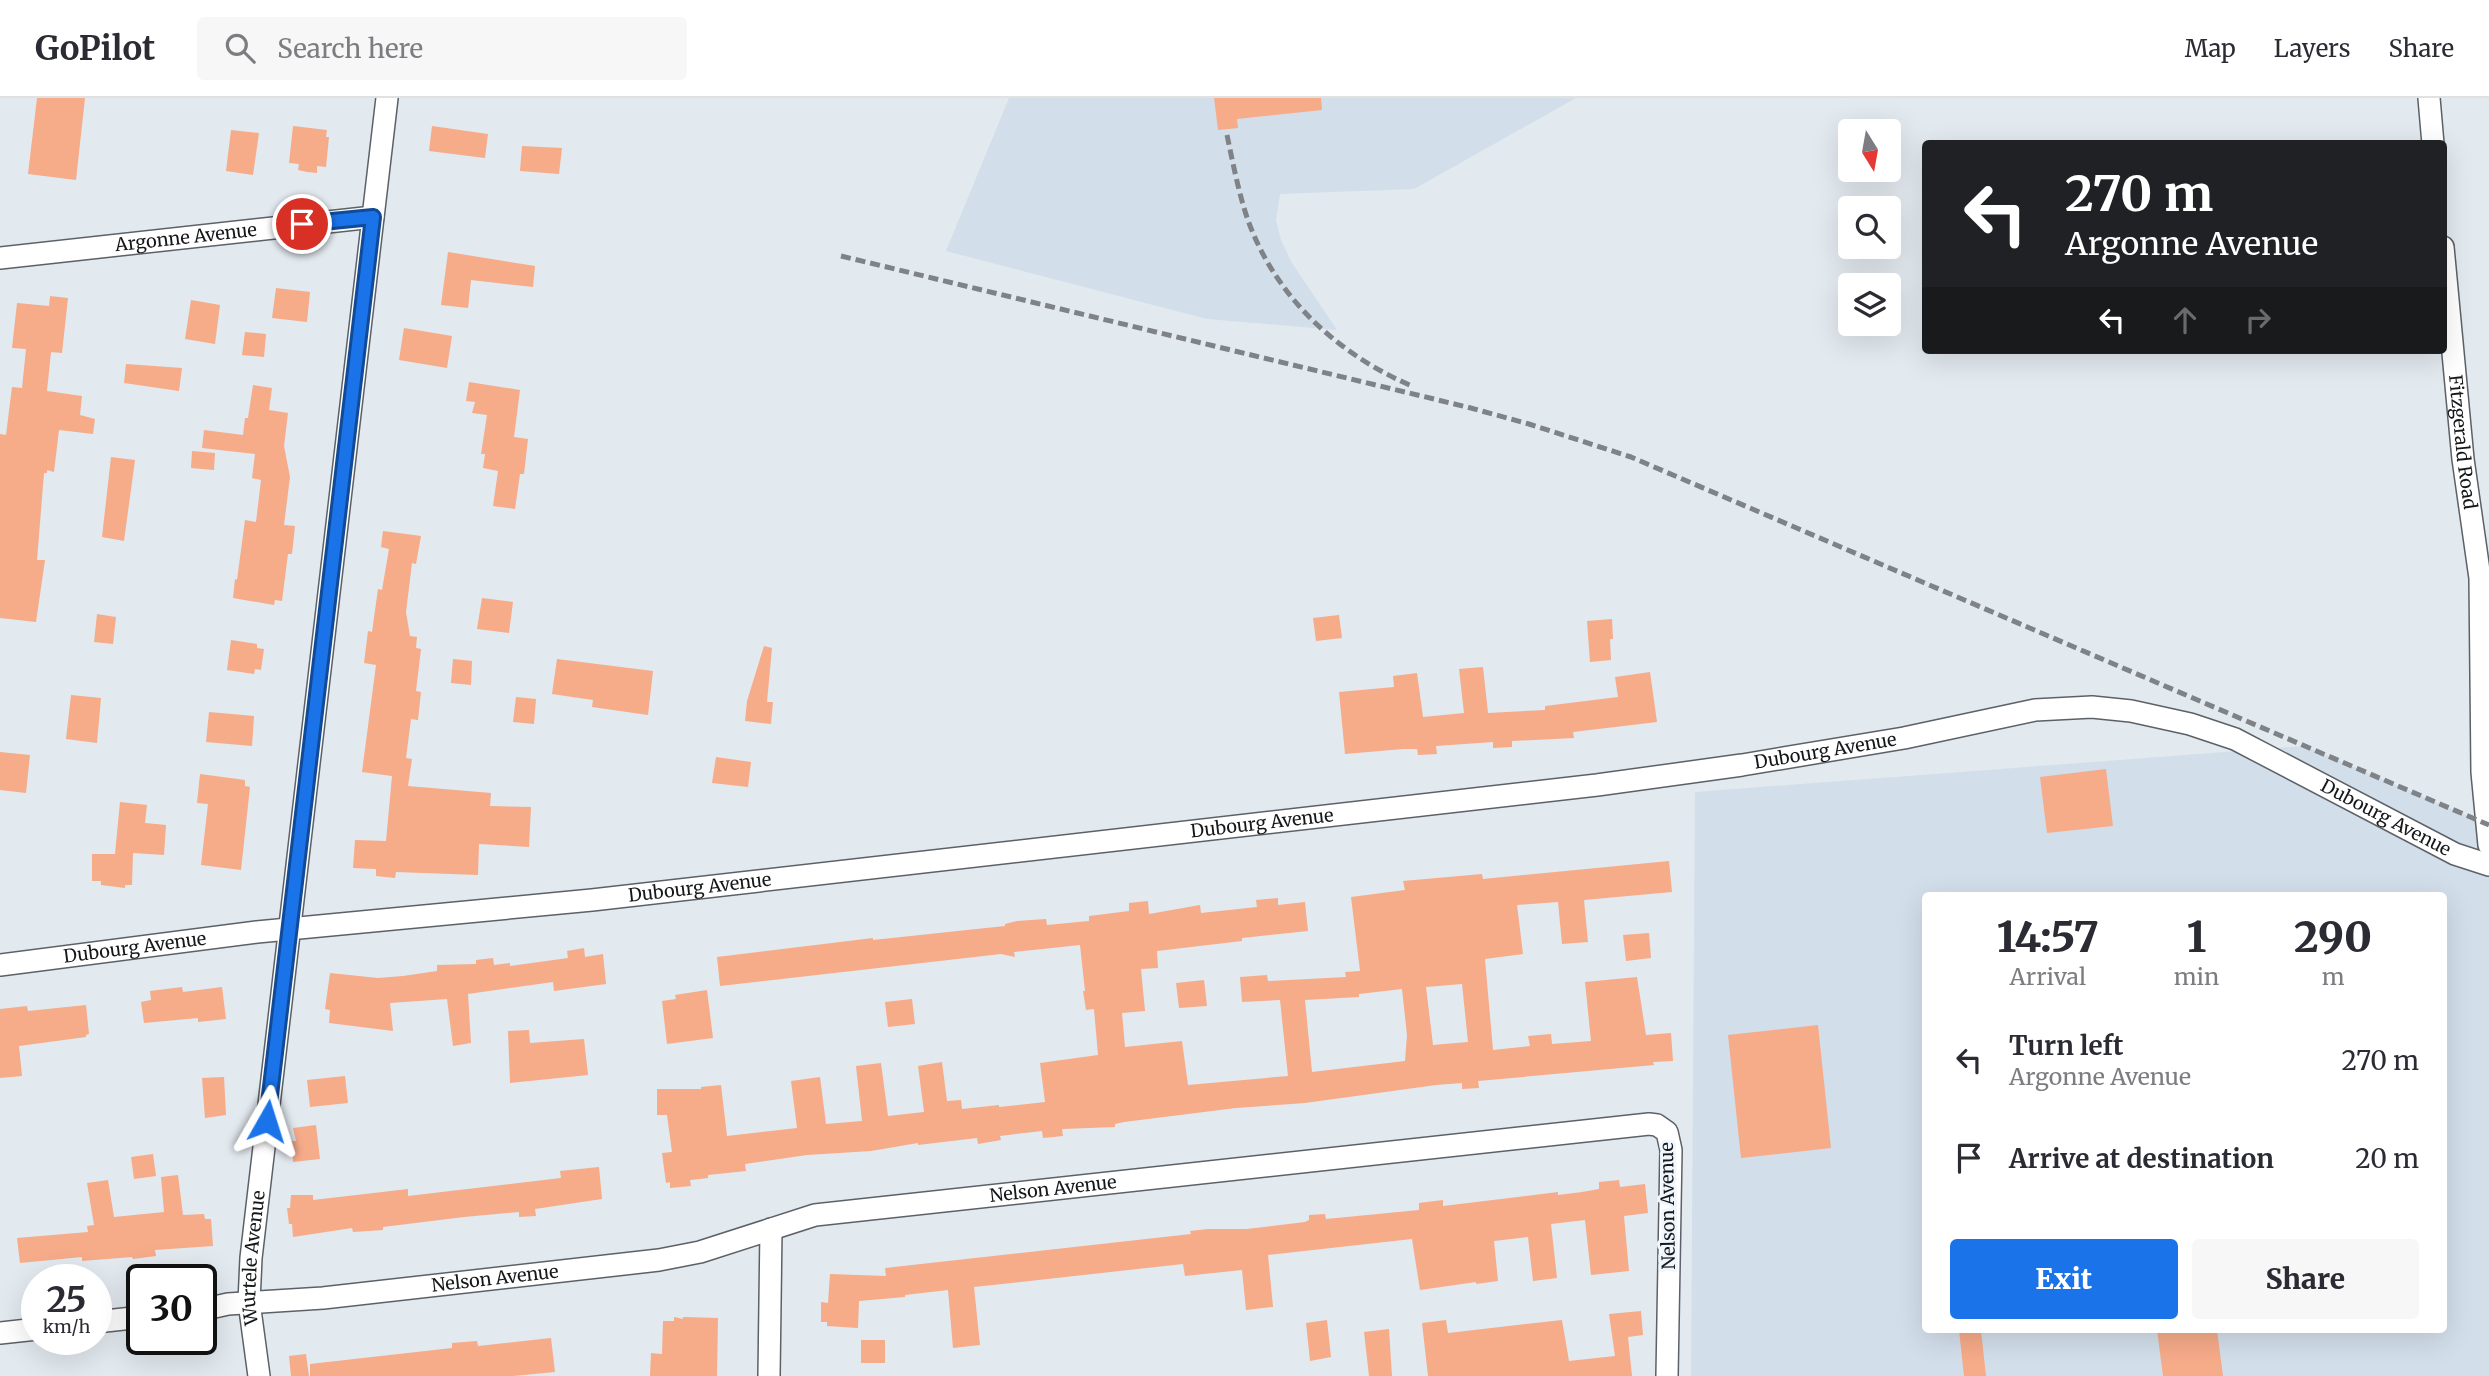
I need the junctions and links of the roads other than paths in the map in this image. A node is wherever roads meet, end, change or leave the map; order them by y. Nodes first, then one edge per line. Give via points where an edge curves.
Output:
1 (387, 98) edge
2 (2429, 98) edge
3 (2433, 140) edge
4 (373, 217) junction
5 (0, 258) edge
6 (2447, 289) edge
7 (2489, 845) edge
8 (2489, 865) edge
9 (289, 930) junction
10 (0, 965) edge
11 (771, 1229) junction
12 (250, 1302) junction
13 (217, 1307) edge
14 (21, 1331) edge
15 (0, 1333) edge
16 (259, 1376) edge
17 (769, 1376) edge
18 (1667, 1376) edge

1 - 4 street, Wurtele Avenue
2 - 3 street
4 - 5 street, Argonne Avenue
4 - 9 street, Wurtele Avenue
6 - 7 street, Fitzgerald Road via 2480,578 2482,772
8 - 9 street, Dubourg Avenue via 2444,848 2235,739 2132,711 2058,708 1904,738 1597,786
9 - 10 street, Dubourg Avenue
9 - 12 street, Wurtele Avenue via 251,1258
11 - 12 street, Nelson Avenue via 659,1261
11 - 17 street
11 - 18 street, Nelson Avenue via 815,1215 1657,1125 1667,1132 1671,1150
12 - 13 street, Nelson Avenue
12 - 16 street, Wurtele Avenue
14 - 15 street

